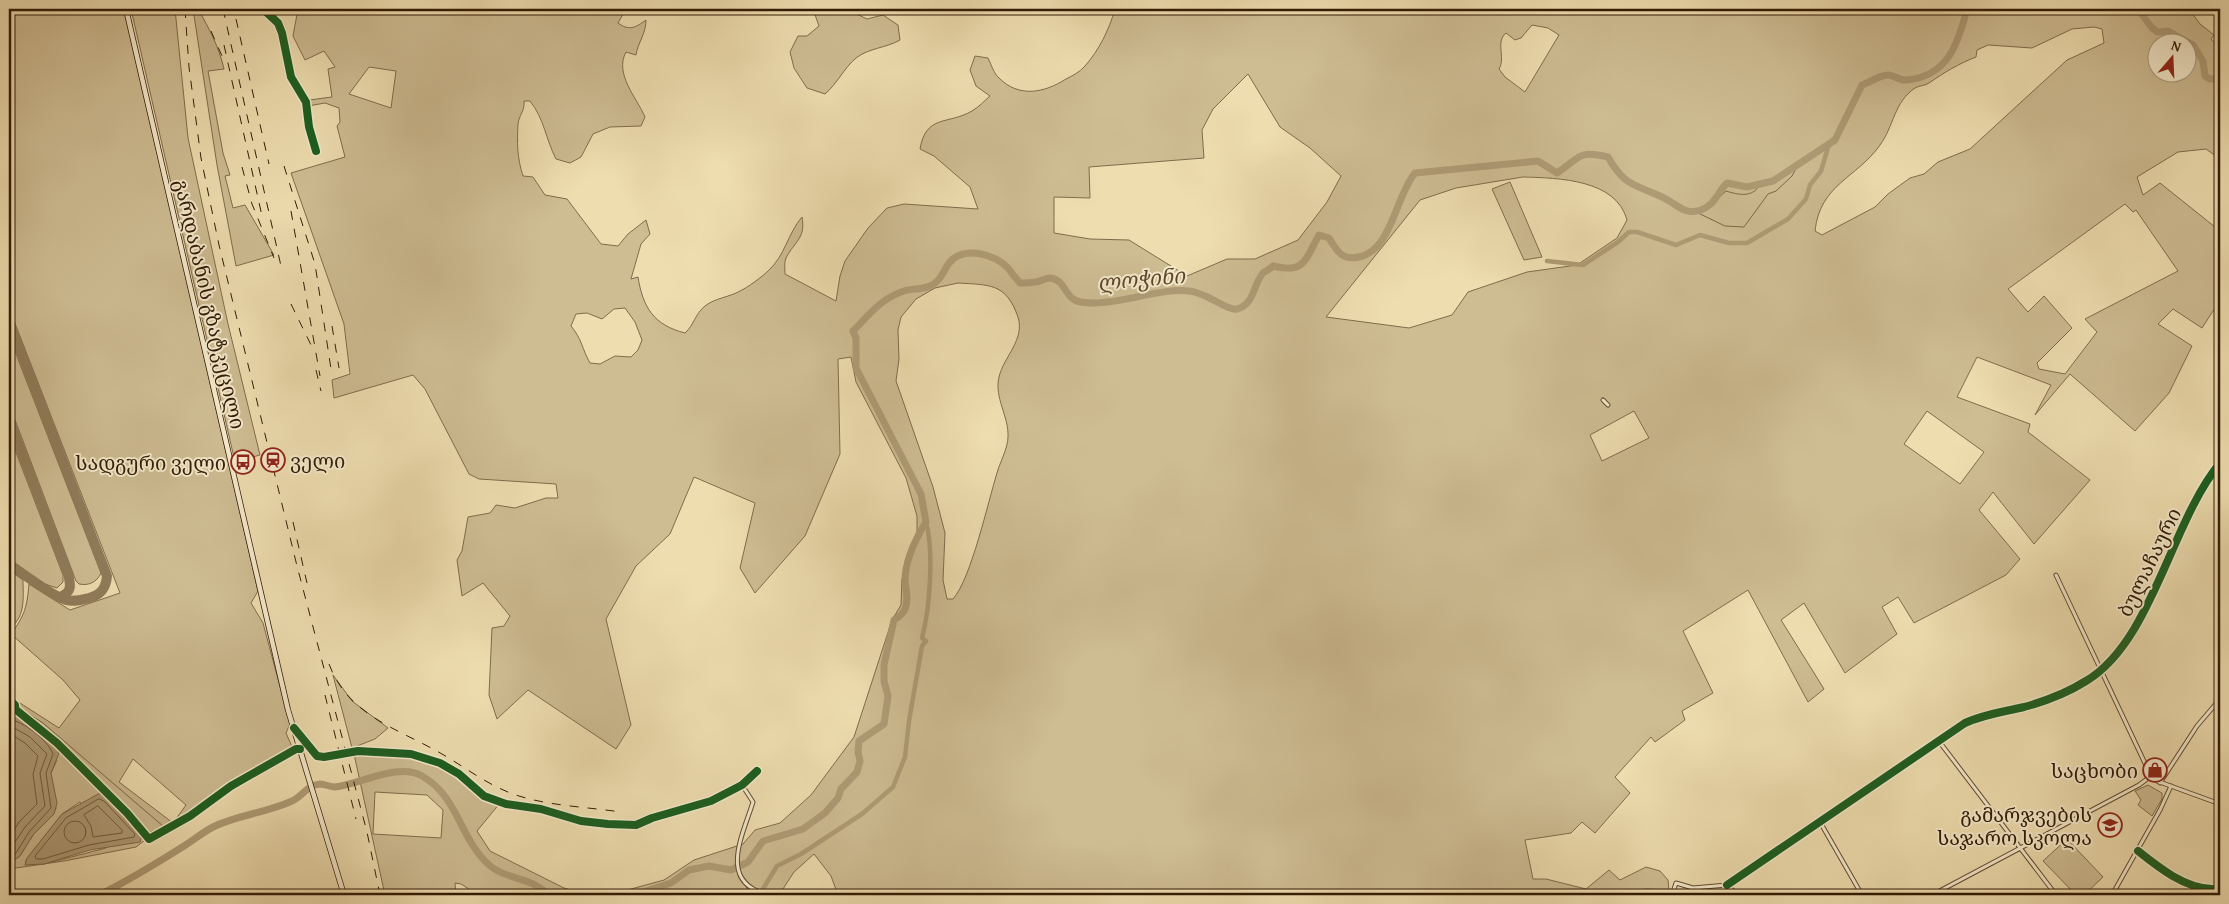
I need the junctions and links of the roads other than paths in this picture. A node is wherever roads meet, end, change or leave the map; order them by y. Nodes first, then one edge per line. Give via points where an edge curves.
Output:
1 (126, 9) edge
2 (263, 9) edge
3 (316, 151) dead end
4 (1603, 400) dead end
5 (1608, 405) dead end
6 (2220, 463) edge
7 (2056, 575) dead end
8 (2100, 671) junction
9 (2220, 698) edge
10 (9, 699) edge
11 (294, 728) junction
12 (1938, 740) junction
13 (300, 749) junction
14 (757, 771) dead end
15 (2151, 776) junction
16 (2160, 783) junction
17 (742, 785) junction
18 (2171, 786) junction
19 (2220, 804) edge
20 (1820, 822) junction
21 (2021, 850) junction
22 (2138, 851) junction
23 (1727, 885) junction
24 (2212, 889) dead end
25 (344, 895) edge
26 (770, 895) edge
27 (1672, 895) edge
28 (1738, 895) edge
29 (1862, 895) edge
30 (1932, 895) edge
31 (2056, 895) edge
32 (2112, 895) edge

1 - 11 main road, გარდაბანის გზატკეცილი
2 - 3 street via 278,23 282,33 291,77 306,102
4 - 5 street
6 - 8 street, ბულაჩაური via 2195,505 2134,629
7 - 8 street
8 - 12 street, ბულაჩაური via 2063,694 1984,714
8 - 15 street
9 - 16 street via 2197,726
10 - 13 street via 16,709 57,742 149,839 182,822 231,786
11 - 13 main road, გარდაბანის გზატკეცილი
11 - 17 street via 317,756 358,751 411,754 440,763 459,774 484,796 581,821 636,825 711,801
12 - 20 street, ბულაჩაური
12 - 21 street
13 - 25 main road, გარდაბანის გზატკეცილი
14 - 17 street
15 - 16 street
15 - 21 street
16 - 18 street
17 - 26 street via 753,802 739,840 736,858 739,871 752,889
18 - 19 street
18 - 22 street
20 - 23 street, ბულაჩაური
20 - 29 street
21 - 30 street
21 - 31 street
22 - 24 street via 2176,878
22 - 32 street
23 - 27 street via 1693,888 1676,883
23 - 28 street

